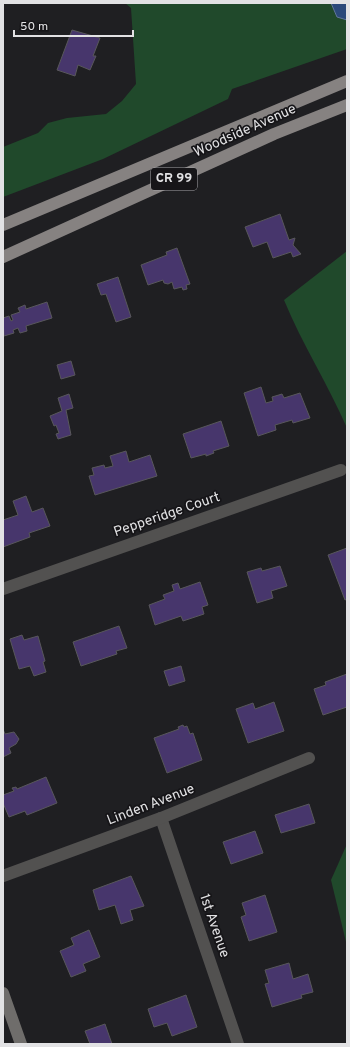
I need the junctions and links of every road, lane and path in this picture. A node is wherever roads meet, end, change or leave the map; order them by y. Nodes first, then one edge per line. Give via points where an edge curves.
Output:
1 (347, 81) edge
2 (347, 105) edge
3 (3, 225) edge
4 (3, 257) edge
5 (342, 470) dead end
6 (3, 590) edge
7 (309, 758) dead end
8 (161, 818) junction
9 (3, 876) edge
10 (3, 993) edge
11 (21, 1044) edge
12 (238, 1044) edge

1 - 3 main road, Woodside Avenue / CR 99
2 - 4 main road, Woodside Avenue / CR 99 via 274,134
5 - 6 street, Pepperidge Court
7 - 8 street, Linden Avenue
8 - 9 street, Linden Avenue
8 - 12 street, 1st Avenue
10 - 11 main road

